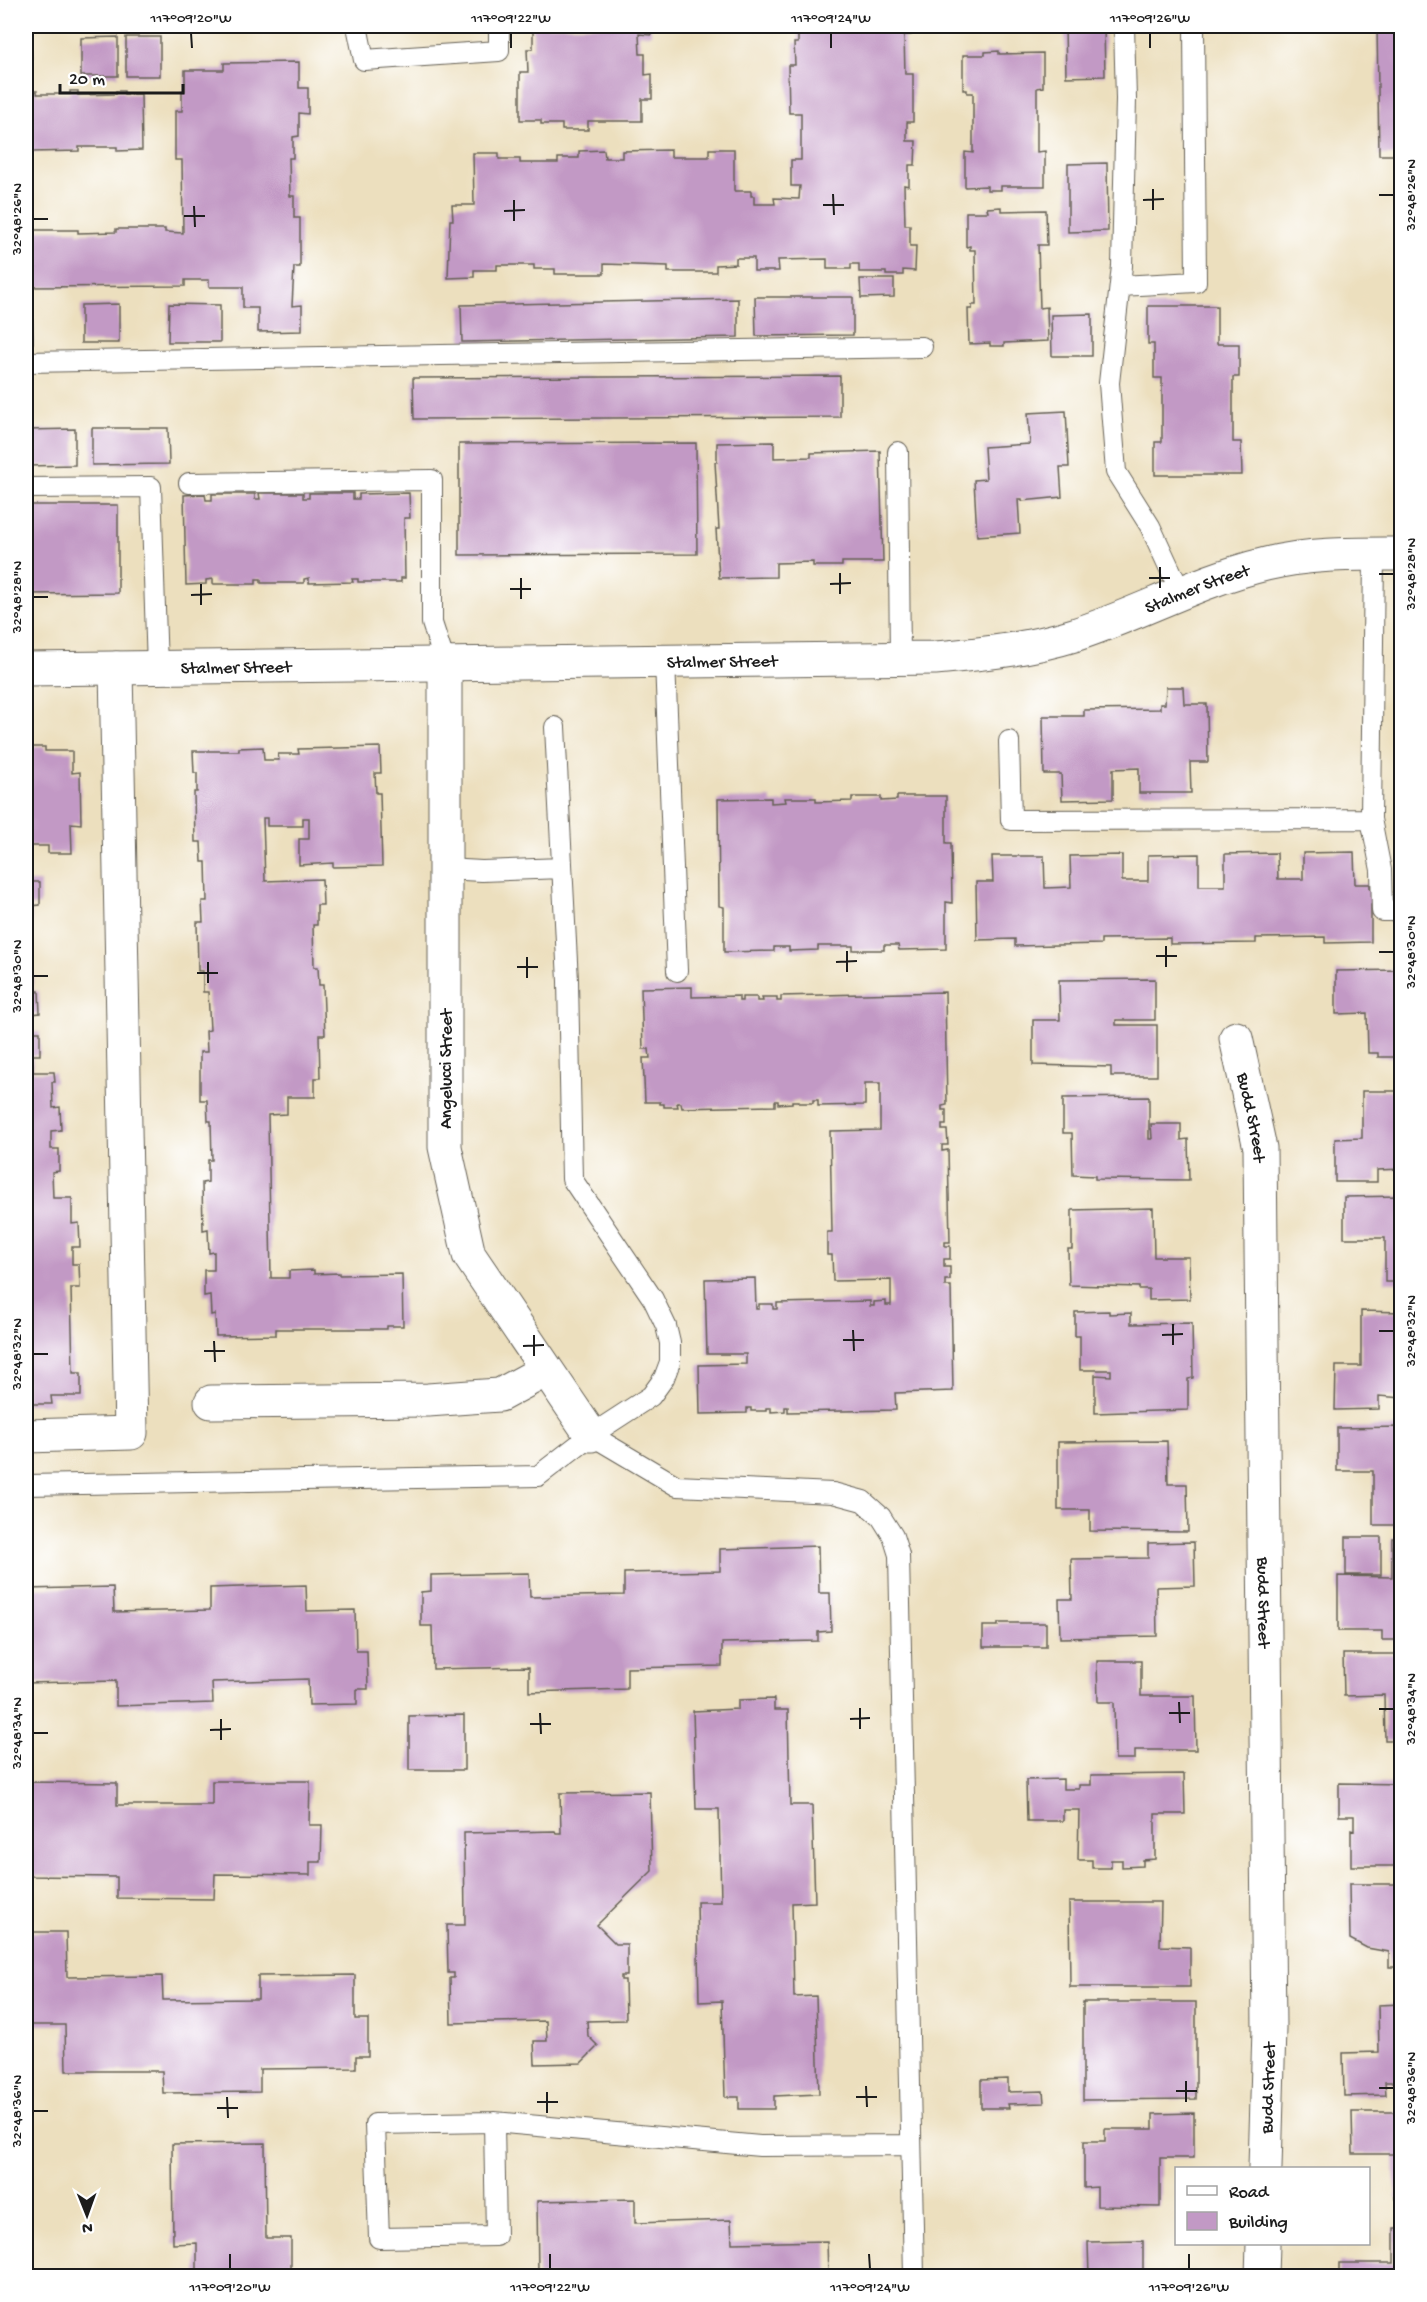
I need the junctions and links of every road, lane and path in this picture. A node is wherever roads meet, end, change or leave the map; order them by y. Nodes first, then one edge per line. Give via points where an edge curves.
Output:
1 (357, 26) edge
2 (499, 26) edge
3 (1124, 26) edge
4 (1194, 26) edge
5 (1120, 286) junction
6 (922, 347) dead end
7 (26, 362) edge
8 (898, 452) dead end
9 (189, 483) dead end
10 (26, 488) edge
11 (1388, 554) edge
12 (1180, 593) junction
13 (900, 659) junction
14 (665, 661) junction
15 (445, 663) junction
16 (116, 668) junction
17 (157, 668) junction
18 (26, 669) edge
19 (555, 728) dead end
20 (1009, 741) dead end
21 (1371, 819) junction
22 (562, 868) junction
23 (445, 869) junction
24 (1401, 911) edge
25 (677, 970) dead end
26 (1236, 1038) dead end
27 (546, 1370) junction
28 (211, 1402) dead end
29 (591, 1435) junction
30 (26, 1436) edge
31 (26, 1485) edge
32 (494, 2122) junction
33 (911, 2145) junction
34 (1265, 2167) edge
35 (1263, 2245) edge
36 (914, 2277) edge
37 (1262, 2277) edge

1 - 2 lane via 364,60 499,51
3 - 5 lane via 1126,99
4 - 5 lane via 1196,282
5 - 12 lane via 1109,383 1116,472 1150,526
6 - 7 lane
8 - 13 lane
9 - 15 lane via 432,480 432,623
10 - 17 lane via 151,486
11 - 12 street, Stalmer Street via 1323,555 1266,564
11 - 21 lane
12 - 13 street, Stalmer Street via 1047,643 975,655
13 - 14 street, Stalmer Street
14 - 15 street, Stalmer Street
14 - 25 lane
15 - 17 street, Stalmer Street
15 - 23 street, Angelucci Street
16 - 17 street, Stalmer Street
16 - 18 street, Stalmer Street
16 - 30 street via 131,1433
19 - 22 lane
20 - 21 lane via 1011,820
21 - 24 lane via 1381,870 1382,911
22 - 23 lane
22 - 29 lane via 572,1179 653,1299 670,1343 670,1362 651,1396
23 - 27 street, Angelucci Street via 445,1147 469,1255
26 - 34 street, Budd Street via 1260,1148 1269,2028
27 - 28 street via 500,1395 428,1400
27 - 29 street, Angelucci Street
29 - 31 lane via 538,1476
29 - 33 lane via 677,1486 833,1493 863,1501 881,1517 893,1536 899,1555
32 - 32 lane via 375,2124 379,2238 496,2236
32 - 33 lane via 760,2146
33 - 36 lane
35 - 37 street

